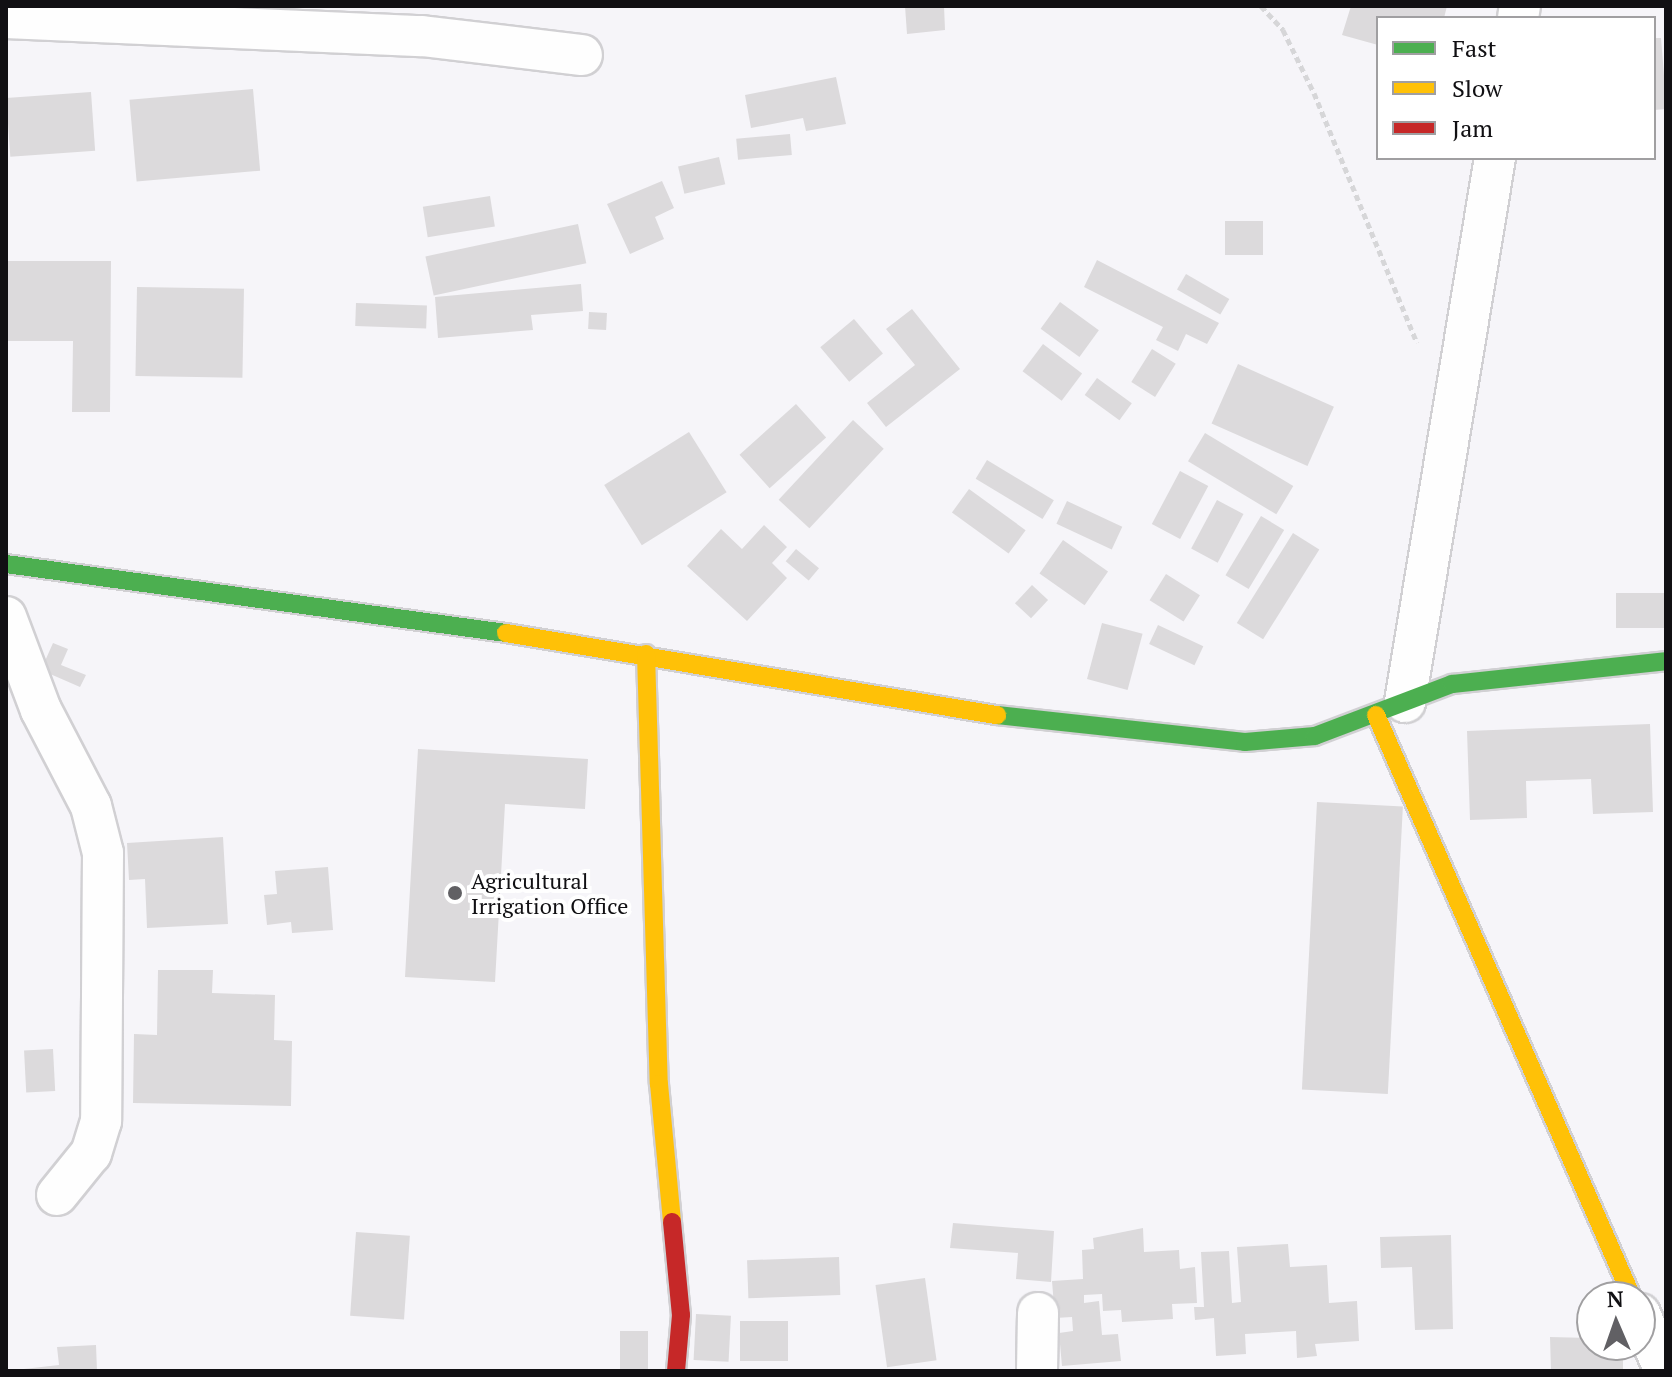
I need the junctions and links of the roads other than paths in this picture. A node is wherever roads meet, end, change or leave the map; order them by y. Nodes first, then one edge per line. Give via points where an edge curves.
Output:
1 (6, 18) edge
2 (582, 55) dead end
3 (1495, 160) edge
4 (6, 564) edge
5 (6, 617) edge
6 (646, 654) junction
7 (1666, 661) edge
8 (1391, 709) junction
9 (57, 1195) dead end
10 (1625, 1281) edge
11 (1038, 1313) dead end
12 (1656, 1350) edge
13 (676, 1371) edge
14 (1037, 1371) edge
15 (1665, 1371) edge

1 - 2 street via 422,36
3 - 8 street
4 - 6 street via 382,611
5 - 9 street via 41,710 91,806 103,853 101,1121 91,1153
6 - 8 street via 958,711 1245,742 1315,736
6 - 13 street via 659,1084 681,1315
7 - 8 street via 1503,676
8 - 10 street
11 - 14 street
12 - 15 street

